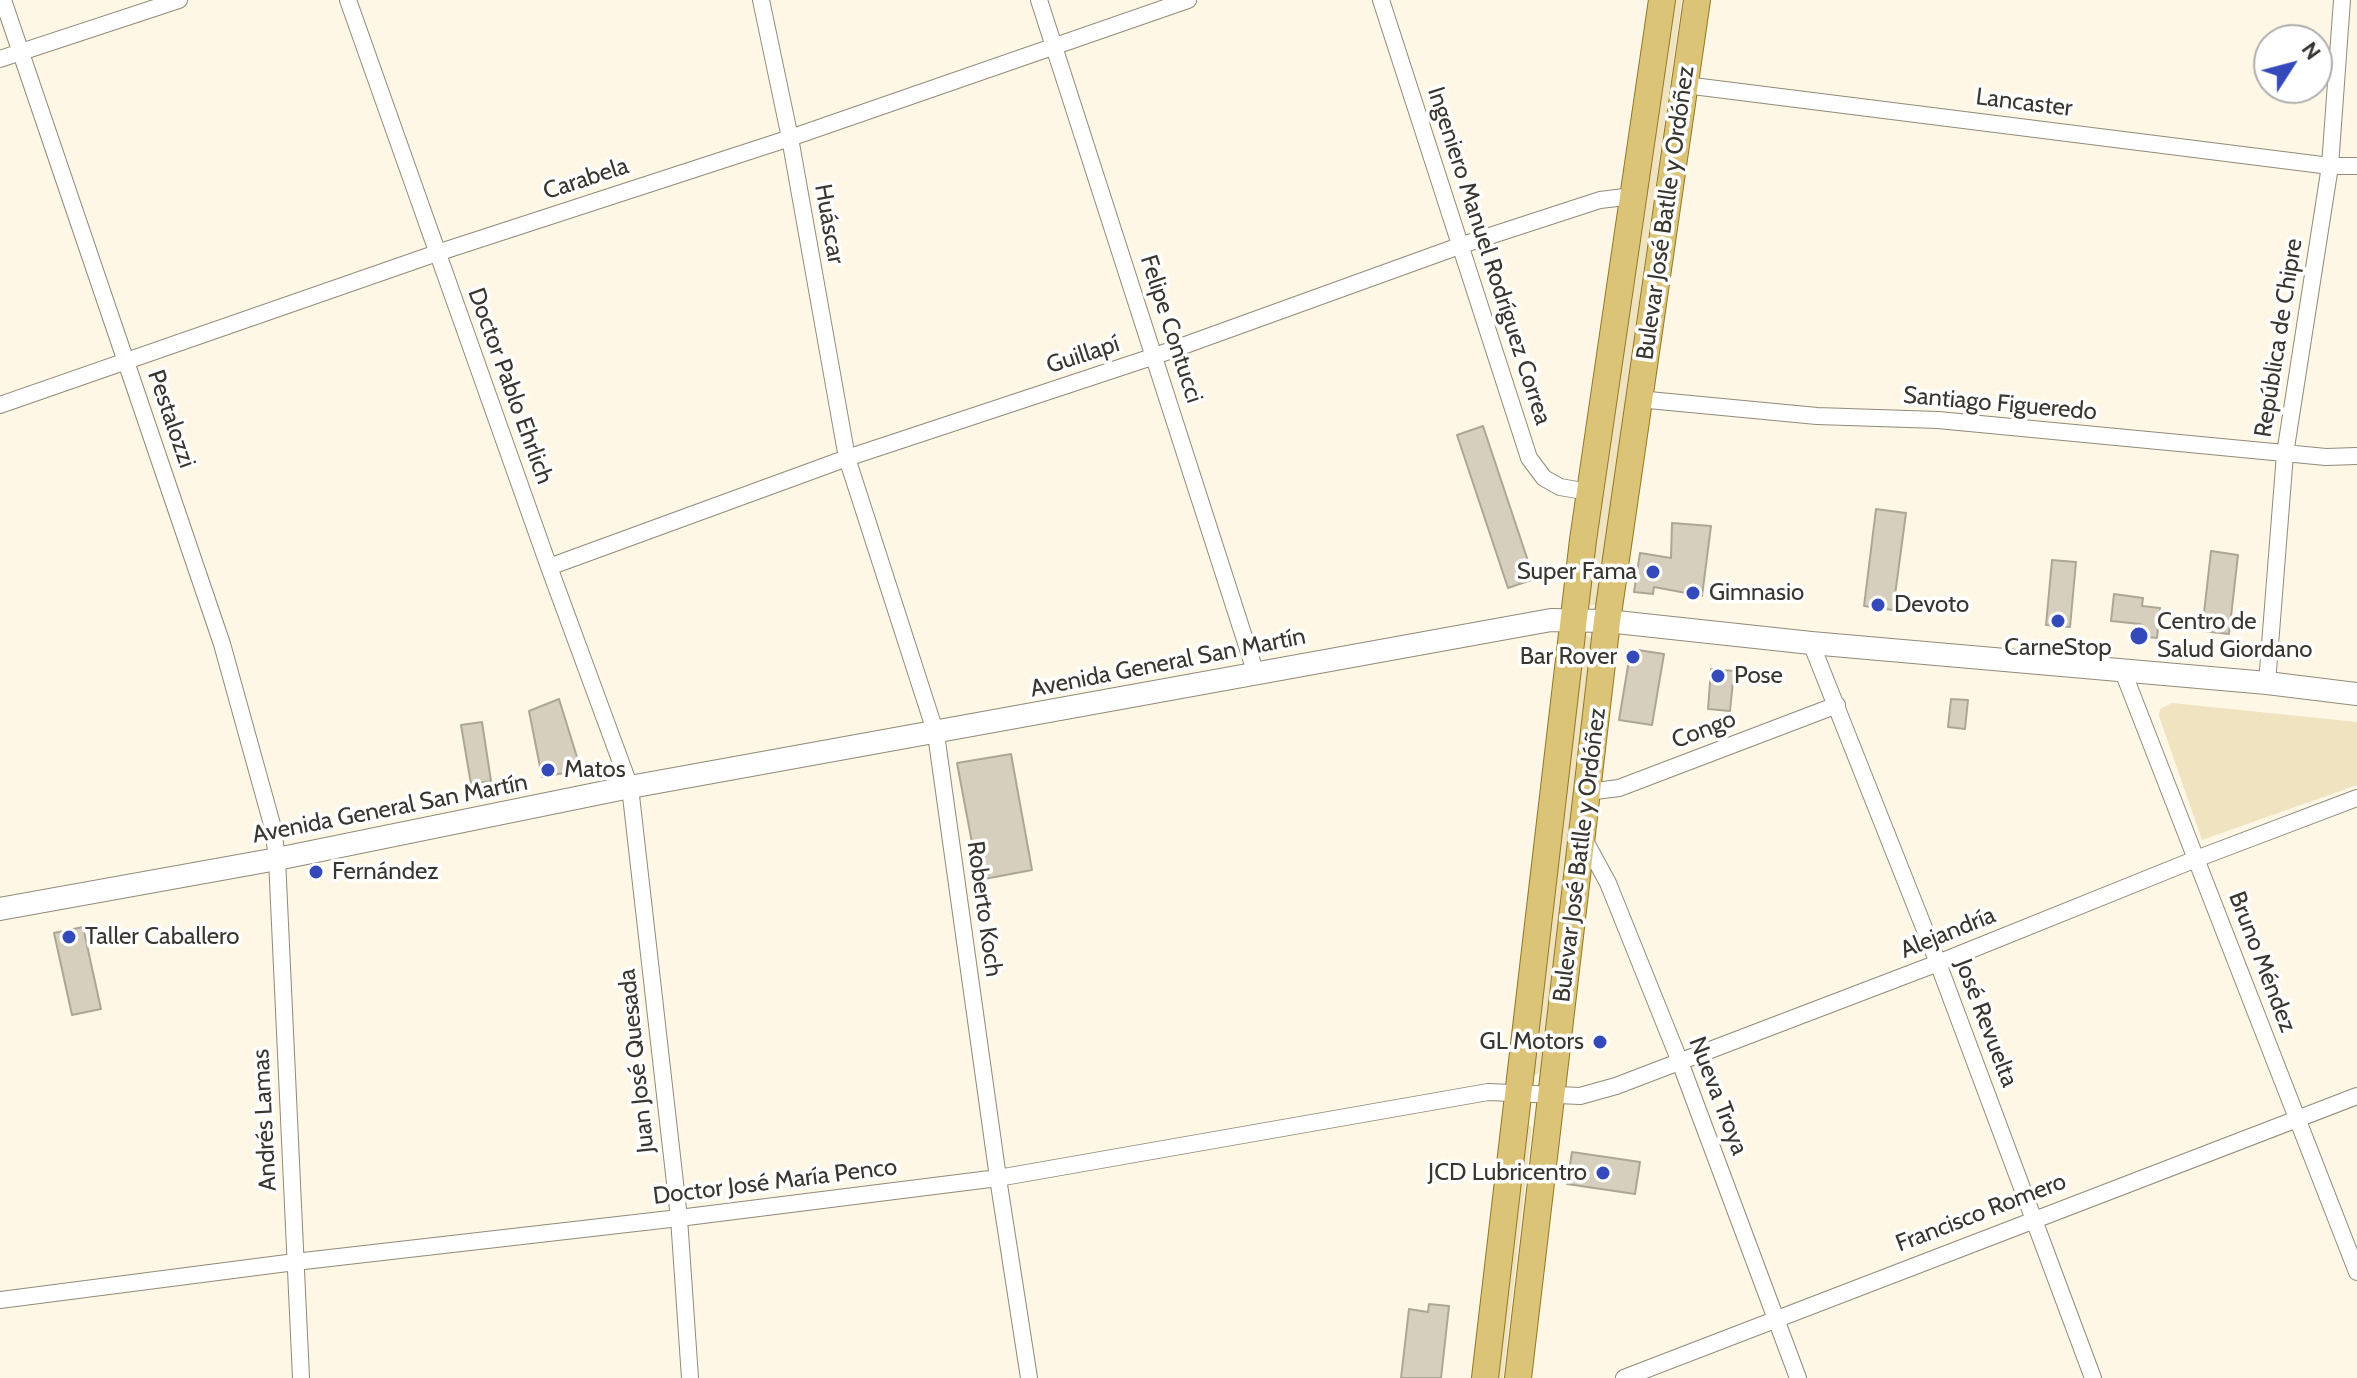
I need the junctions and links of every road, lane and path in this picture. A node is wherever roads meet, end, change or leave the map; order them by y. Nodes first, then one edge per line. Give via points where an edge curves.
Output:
1 (3, 0) edge
2 (179, 0) edge
3 (348, 0) edge
4 (761, 0) edge
5 (1039, 0) edge
6 (1188, 0) edge
7 (1381, 0) edge
8 (1662, 0) edge
9 (1697, 0) edge
10 (2342, 0) edge
11 (1054, 47) junction
12 (20, 53) junction
13 (0, 59) edge
14 (1685, 85) junction
15 (790, 138) junction
16 (2330, 166) junction
17 (2357, 166) edge
18 (1633, 196) junction
19 (1462, 245) junction
20 (437, 253) junction
21 (1155, 356) junction
22 (127, 363) junction
23 (1638, 399) junction
24 (0, 405) edge
25 (2285, 454) junction
26 (2357, 456) edge
27 (847, 458) junction
28 (1589, 492) junction
29 (549, 567) junction
30 (1573, 620) junction
31 (1607, 621) junction
32 (1811, 643) junction
33 (2122, 669) junction
34 (1256, 674) junction
35 (2267, 683) junction
36 (2357, 694) edge
37 (1837, 705) junction
38 (936, 734) junction
39 (630, 787) junction
40 (1587, 792) junction
41 (2357, 798) edge
42 (1582, 836) junction
43 (277, 859) junction
44 (2196, 859) junction
45 (0, 909) edge
46 (1938, 963) junction
47 (1680, 1062) junction
48 (1518, 1093) junction
49 (1551, 1094) junction
50 (2357, 1096) edge
51 (2297, 1119) junction
52 (998, 1178) junction
53 (679, 1218) junction
54 (2033, 1219) junction
55 (295, 1262) junction
56 (2357, 1272) edge
57 (0, 1300) edge
58 (1776, 1319) junction
59 (301, 1378) edge
60 (690, 1378) edge
61 (1029, 1378) edge
62 (1485, 1378) edge
63 (1518, 1378) edge
64 (1624, 1378) edge
65 (1798, 1378) edge
66 (2093, 1378) edge

1 - 12 street, Pestalozzi
2 - 12 street
3 - 20 street, Doctor Pablo Ehrlich
4 - 15 street, Huáscar
5 - 11 street, Felipe Contucci
6 - 11 street, Carabela
7 - 19 street, Ingeniero Manuel Rodríguez Correa
8 - 18 main road, Bulevar José Batlle y Ordóñez
9 - 14 main road, Bulevar José Batlle y Ordóñez
10 - 16 street, República de Chipre
11 - 15 street, Carabela
11 - 21 street, Felipe Contucci
12 - 13 street
12 - 22 street, Pestalozzi
14 - 16 street, Lancaster
14 - 23 main road, Bulevar José Batlle y Ordóñez
15 - 20 street, Carabela
15 - 27 street, Huáscar
16 - 17 street, Lancaster
16 - 25 street, República de Chipre
18 - 19 street, Guillapí via 1600,200
18 - 28 main road, Bulevar José Batlle y Ordóñez
19 - 21 street, Guillapí
19 - 28 street, Ingeniero Manuel Rodríguez Correa via 1529,458 1544,478
20 - 22 street, Carabela
20 - 29 street, Doctor Pablo Ehrlich
21 - 27 street, Guillapí
21 - 34 street, Felipe Contucci
22 - 24 street, Carabela
22 - 43 street, Pestalozzi via 222,644
23 - 25 street, Santiago Figueredo via 1817,416 1938,420
23 - 31 main road, Bulevar José Batlle y Ordóñez
25 - 26 street, Santiago Figueredo
25 - 35 street, República de Chipre
27 - 29 street, Guillapí
27 - 38 street, Roberto Koch
28 - 30 main road, Bulevar José Batlle y Ordóñez
29 - 39 street, Doctor Pablo Ehrlich
30 - 31 main road, Avenida General San Martín
30 - 34 main road, Avenida General San Martín via 1536,621
30 - 48 main road, Bulevar José Batlle y Ordóñez
31 - 32 main road, Avenida General San Martín
31 - 40 main road, Bulevar José Batlle y Ordóñez
32 - 33 main road, Avenida General San Martín
32 - 37 street, José Revuelta
33 - 35 main road, Avenida General San Martín
33 - 44 street, Bruno Méndez
34 - 38 main road, Avenida General San Martín
35 - 36 main road, Avenida General San Martín
37 - 40 street, Congo via 1619,788
37 - 46 street, José Revuelta
38 - 39 main road, Avenida General San Martín
38 - 52 street, Roberto Koch
39 - 43 main road, Avenida General San Martín
39 - 53 street, Juan José Quesada
40 - 42 main road, Bulevar José Batlle y Ordóñez
41 - 44 street, Alejandría
42 - 47 street, Nueva Troya via 1608,883
42 - 49 main road, Bulevar José Batlle y Ordóñez
43 - 45 main road, Avenida General San Martín
43 - 55 street, Andrés Lamas
44 - 46 street, Alejandría
44 - 51 street, Bruno Méndez
46 - 47 street, Alejandría
46 - 54 street, José Revuelta
47 - 49 street, Alejandría via 1598,1092
47 - 58 street, Nueva Troya
48 - 49 street, Doctor José María Penco
48 - 52 street, Doctor José María Penco via 1488,1092
48 - 62 main road, Bulevar José Batlle y Ordóñez
49 - 63 main road, Bulevar José Batlle y Ordóñez
50 - 51 street, Francisco Romero
51 - 54 street, Francisco Romero
51 - 56 street, Bruno Méndez
52 - 53 street, Doctor José María Penco
52 - 61 street, Roberto Koch
53 - 55 street, Doctor José María Penco
53 - 60 street, Juan José Quesada
54 - 58 street, Francisco Romero
54 - 66 street, José Revuelta
55 - 57 street, Doctor José María Penco
55 - 59 street, Andrés Lamas
58 - 64 street, Francisco Romero
58 - 65 street, Nueva Troya

